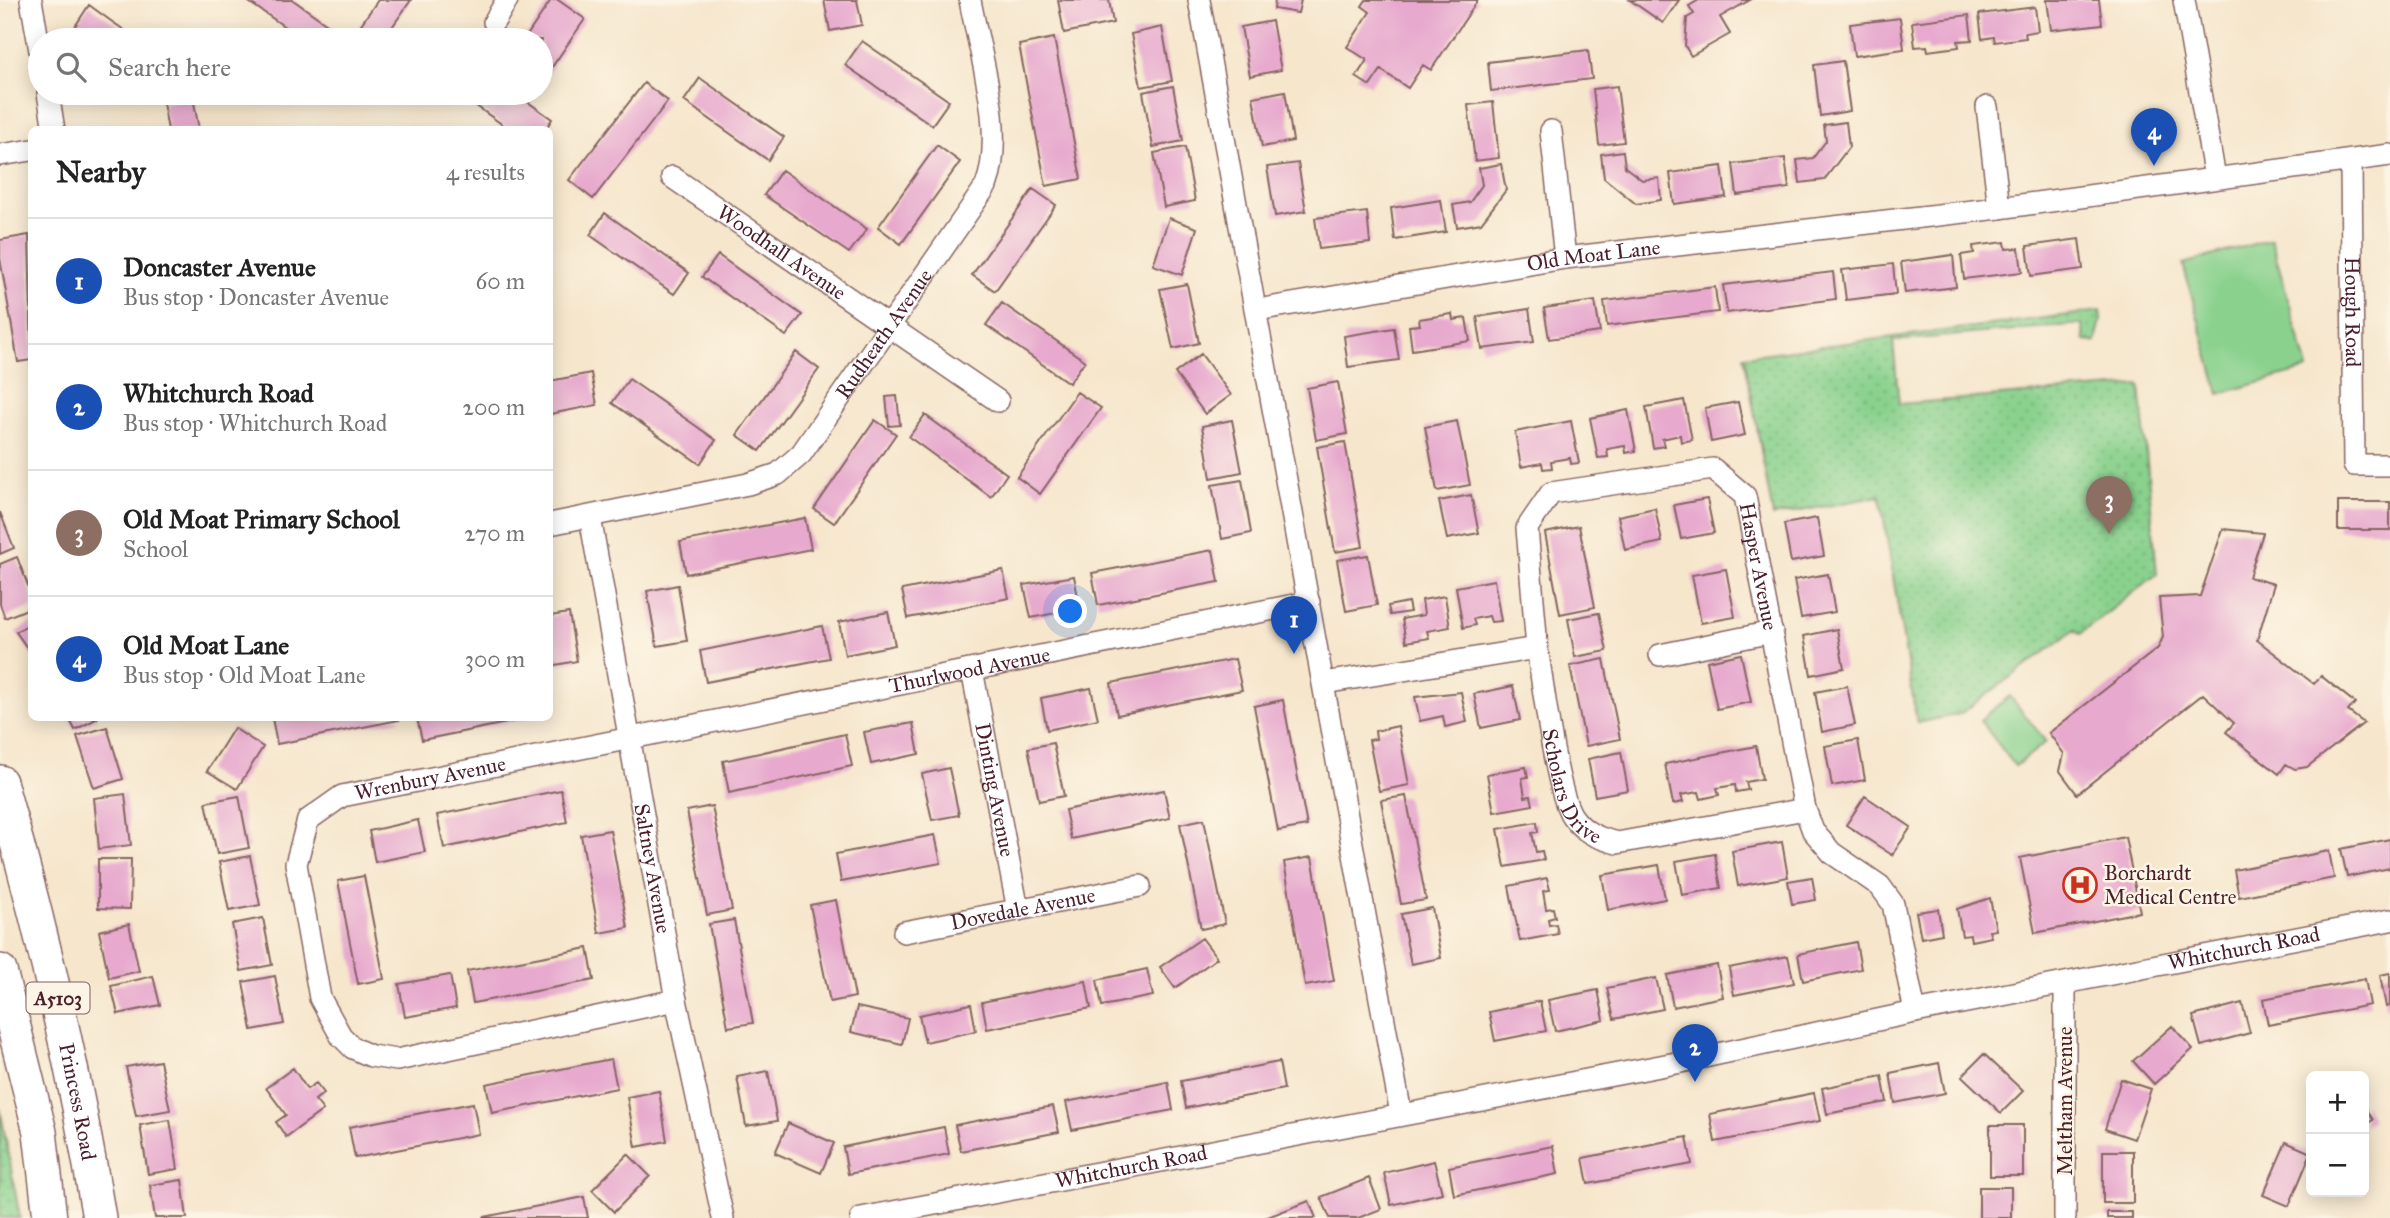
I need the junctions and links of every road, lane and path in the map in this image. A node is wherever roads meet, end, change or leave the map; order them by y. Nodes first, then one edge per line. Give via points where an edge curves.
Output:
1 (31, 0) edge
2 (507, 0) edge
3 (970, 0) edge
4 (1199, 0) edge
5 (2184, 0) edge
6 (494, 22) dead end
7 (36, 28) edge
8 (50, 105) edge
9 (1987, 107) dead end
10 (53, 126) edge
11 (1551, 131) dead end
12 (28, 151) edge
13 (0, 155) edge
14 (2390, 155) edge
15 (2351, 162) junction
16 (672, 177) dead end
17 (2215, 178) junction
18 (1999, 208) junction
19 (1565, 258) junction
20 (1257, 310) junction
21 (892, 325) junction
22 (998, 401) dead end
23 (2390, 465) edge
24 (590, 517) junction
25 (553, 523) edge
26 (1309, 602) junction
27 (1772, 632) junction
28 (1536, 648) junction
29 (1660, 656) dead end
30 (972, 670) junction
31 (1324, 683) junction
32 (630, 739) junction
33 (0, 782) edge
34 (1805, 809) junction
35 (1140, 886) dead end
36 (1018, 910) junction
37 (2390, 919) edge
38 (904, 932) dead end
39 (0, 971) edge
40 (2065, 984) junction
41 (676, 1000) junction
42 (1915, 1012) junction
43 (1401, 1114) junction
44 (50, 1218) edge
45 (99, 1218) edge
46 (723, 1218) edge
47 (862, 1218) edge
48 (2065, 1218) edge

1 - 7 street
2 - 6 street
3 - 21 street, Rudheath Avenue via 995,137 994,163 986,186
4 - 20 street
5 - 17 street
8 - 10 street
9 - 18 street
11 - 19 street
12 - 13 street
14 - 15 street, Old Moat Lane
15 - 17 street, Old Moat Lane
15 - 23 street, Hough Road via 2354,465
16 - 21 street, Woodhall Avenue
17 - 18 street, Old Moat Lane
18 - 19 street, Old Moat Lane
19 - 20 street, Old Moat Lane
20 - 26 street
21 - 22 street, Woodhall Avenue
21 - 24 street, Rudheath Avenue via 801,454 778,474
24 - 25 street, Rudheath Avenue
24 - 32 street, Saltney Avenue
26 - 30 street, Thurlwood Avenue
26 - 31 street
27 - 28 street, Hasper Avenue via 1745,496 1713,469 1550,493 1527,528
27 - 29 street
27 - 34 street, Hasper Avenue
28 - 31 street
28 - 34 street, Scholars Drive via 1562,789 1570,814 1595,837 1617,843
30 - 32 street, Thurlwood Avenue
30 - 36 street, Dinting Avenue
31 - 43 street
32 - 41 street, Saltney Avenue
32 - 41 street, Wrenbury Avenue via 342,796 308,820 296,864 310,944 320,998 341,1036 362,1052 397,1060
33 - 45 highway, Princess Road / A5103 via 65,1031
34 - 42 street, Hasper Avenue via 1813,831 1832,853 1880,886 1893,904
35 - 36 street, Dovedale Avenue
36 - 38 street, Dovedale Avenue
37 - 40 street, Whitchurch Road
39 - 44 highway, Princess Road / A5103 via 40,1132
40 - 42 street, Whitchurch Road
40 - 48 street, Meltham Avenue
41 - 46 street, Saltney Avenue
42 - 43 street, Whitchurch Road via 1676,1063
43 - 47 street, Whitchurch Road

